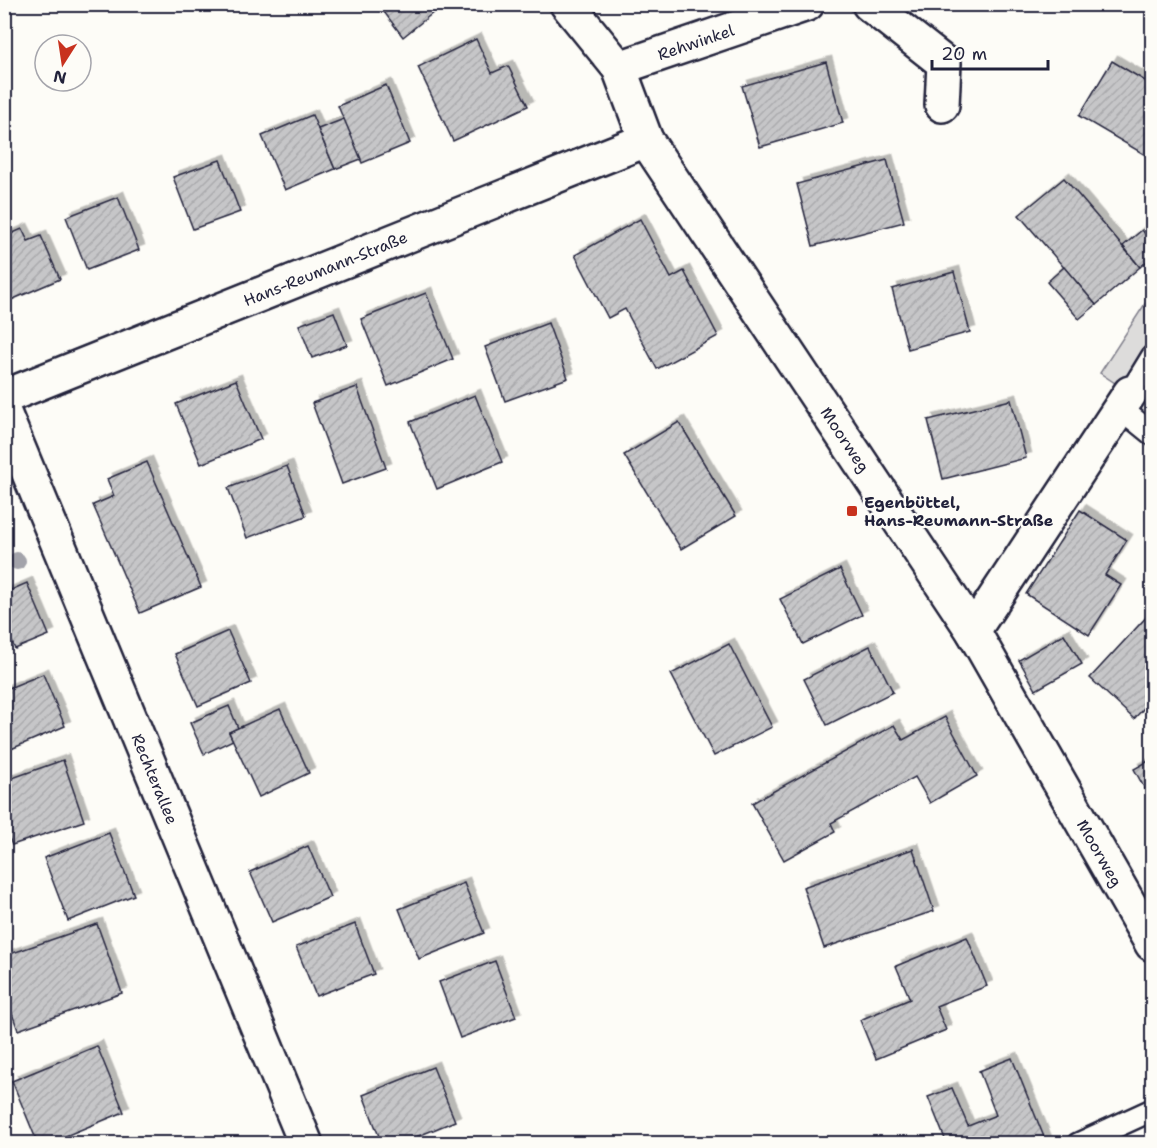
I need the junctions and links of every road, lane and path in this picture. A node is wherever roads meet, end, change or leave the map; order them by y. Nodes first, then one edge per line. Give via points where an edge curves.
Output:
1 (567, 4) edge
2 (807, 4) edge
3 (869, 4) edge
4 (619, 68) junction
5 (942, 105) dead end
6 (646, 140) junction
7 (1152, 357) edge
8 (4, 397) edge
9 (1125, 401) junction
10 (4, 413) edge
11 (1152, 434) edge
12 (973, 631) junction
13 (1152, 944) edge
14 (1152, 1110) edge
15 (306, 1143) edge
16 (1078, 1143) edge

1 - 4 street, Moorweg
2 - 4 street, Rehwinkel
3 - 5 street via 944,63
4 - 6 street, Moorweg
6 - 8 street, Hans-Reumann-Straße
6 - 12 street, Moorweg
7 - 9 lane
9 - 11 lane
9 - 12 street
10 - 15 street, Rechterallee
12 - 13 street, Moorweg
14 - 16 lane

